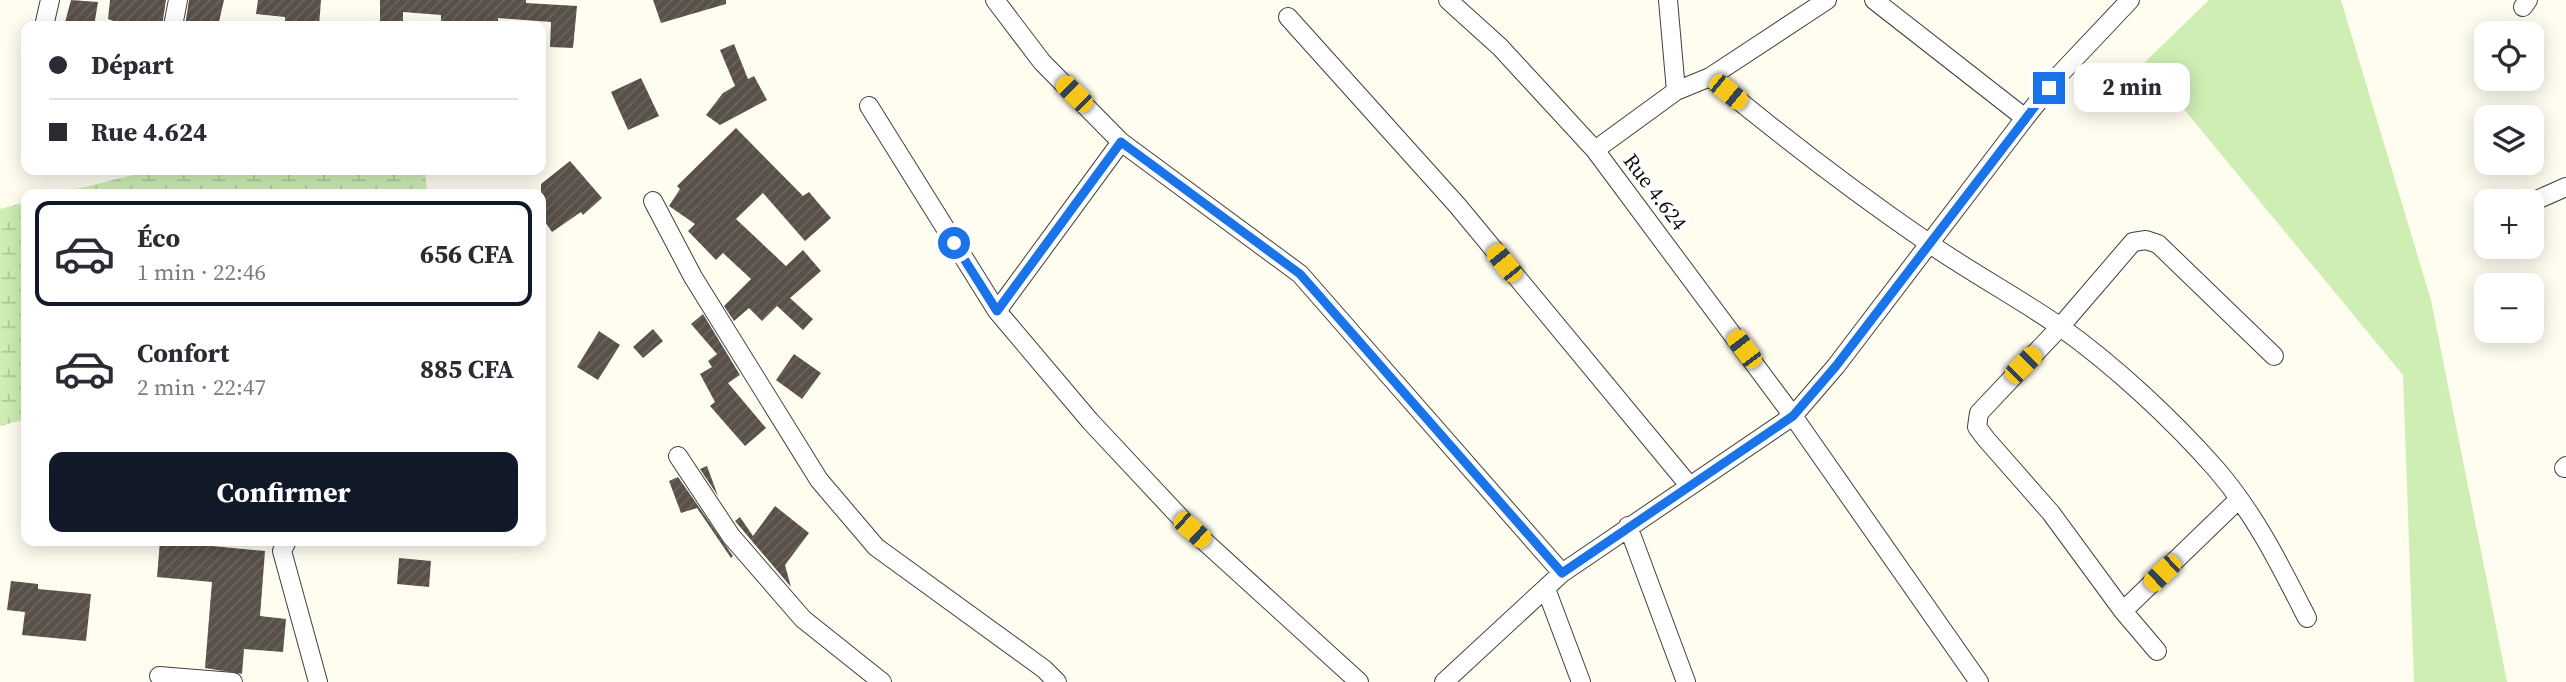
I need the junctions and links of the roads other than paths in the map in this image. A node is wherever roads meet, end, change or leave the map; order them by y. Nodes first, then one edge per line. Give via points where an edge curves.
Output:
1 (50, 0) edge
2 (178, 0) edge
3 (995, 0) edge
4 (1448, 0) edge
5 (1668, 0) edge
6 (1828, 0) edge
7 (1874, 0) edge
8 (2130, 0) edge
9 (1288, 17) dead end
10 (45, 21) edge
11 (174, 21) edge
12 (1710, 77) junction
13 (1676, 91) junction
14 (869, 106) dead end
15 (2025, 118) junction
16 (1121, 142) junction
17 (1595, 149) junction
18 (2566, 187) edge
19 (2544, 197) edge
20 (653, 201) dead end
21 (1931, 244) junction
22 (997, 311) junction
23 (2060, 327) junction
24 (2274, 356) dead end
25 (1793, 416) junction
26 (678, 456) dead end
27 (1689, 484) junction
28 (2239, 499) junction
29 (1628, 526) junction
30 (285, 546) edge
31 (1562, 573) junction
32 (1546, 589) junction
33 (2123, 611) junction
34 (2307, 618) dead end
35 (2157, 651) dead end
36 (159, 676) dead end
37 (233, 682) edge
38 (318, 682) edge
39 (883, 682) edge
40 (1056, 682) edge
41 (1359, 682) edge
42 (1444, 682) edge
43 (1581, 682) edge
44 (1686, 682) edge
45 (1979, 682) edge

1 - 10 street
2 - 11 street
3 - 16 street via 1042,62
4 - 17 street via 1500,47
5 - 13 street
6 - 12 street, Rue 4.624
7 - 15 street
8 - 15 street
9 - 27 street via 1457,205
12 - 13 street, Rue 4.624
12 - 21 street via 1798,150
13 - 17 street, Rue 4.624
14 - 22 street
15 - 21 street
16 - 22 street
16 - 31 street via 1300,274
17 - 25 street, Rue 4.624
18 - 19 street
20 - 40 street via 693,277 819,480 876,547
21 - 23 street
21 - 25 street
22 - 41 street via 1090,421 1192,530
23 - 24 street via 2133,242 2146,240 2158,244
23 - 28 street via 2126,380 2215,468
23 - 33 street via 1985,403 1977,427 2051,513
25 - 27 street
25 - 45 street, Rue 4.624
26 - 39 street via 732,536 803,619
27 - 29 street
28 - 33 street
28 - 34 street via 2267,537
29 - 31 street
29 - 44 street
30 - 38 street via 282,551
31 - 32 street
32 - 42 street
32 - 43 street
33 - 35 street
36 - 37 street

